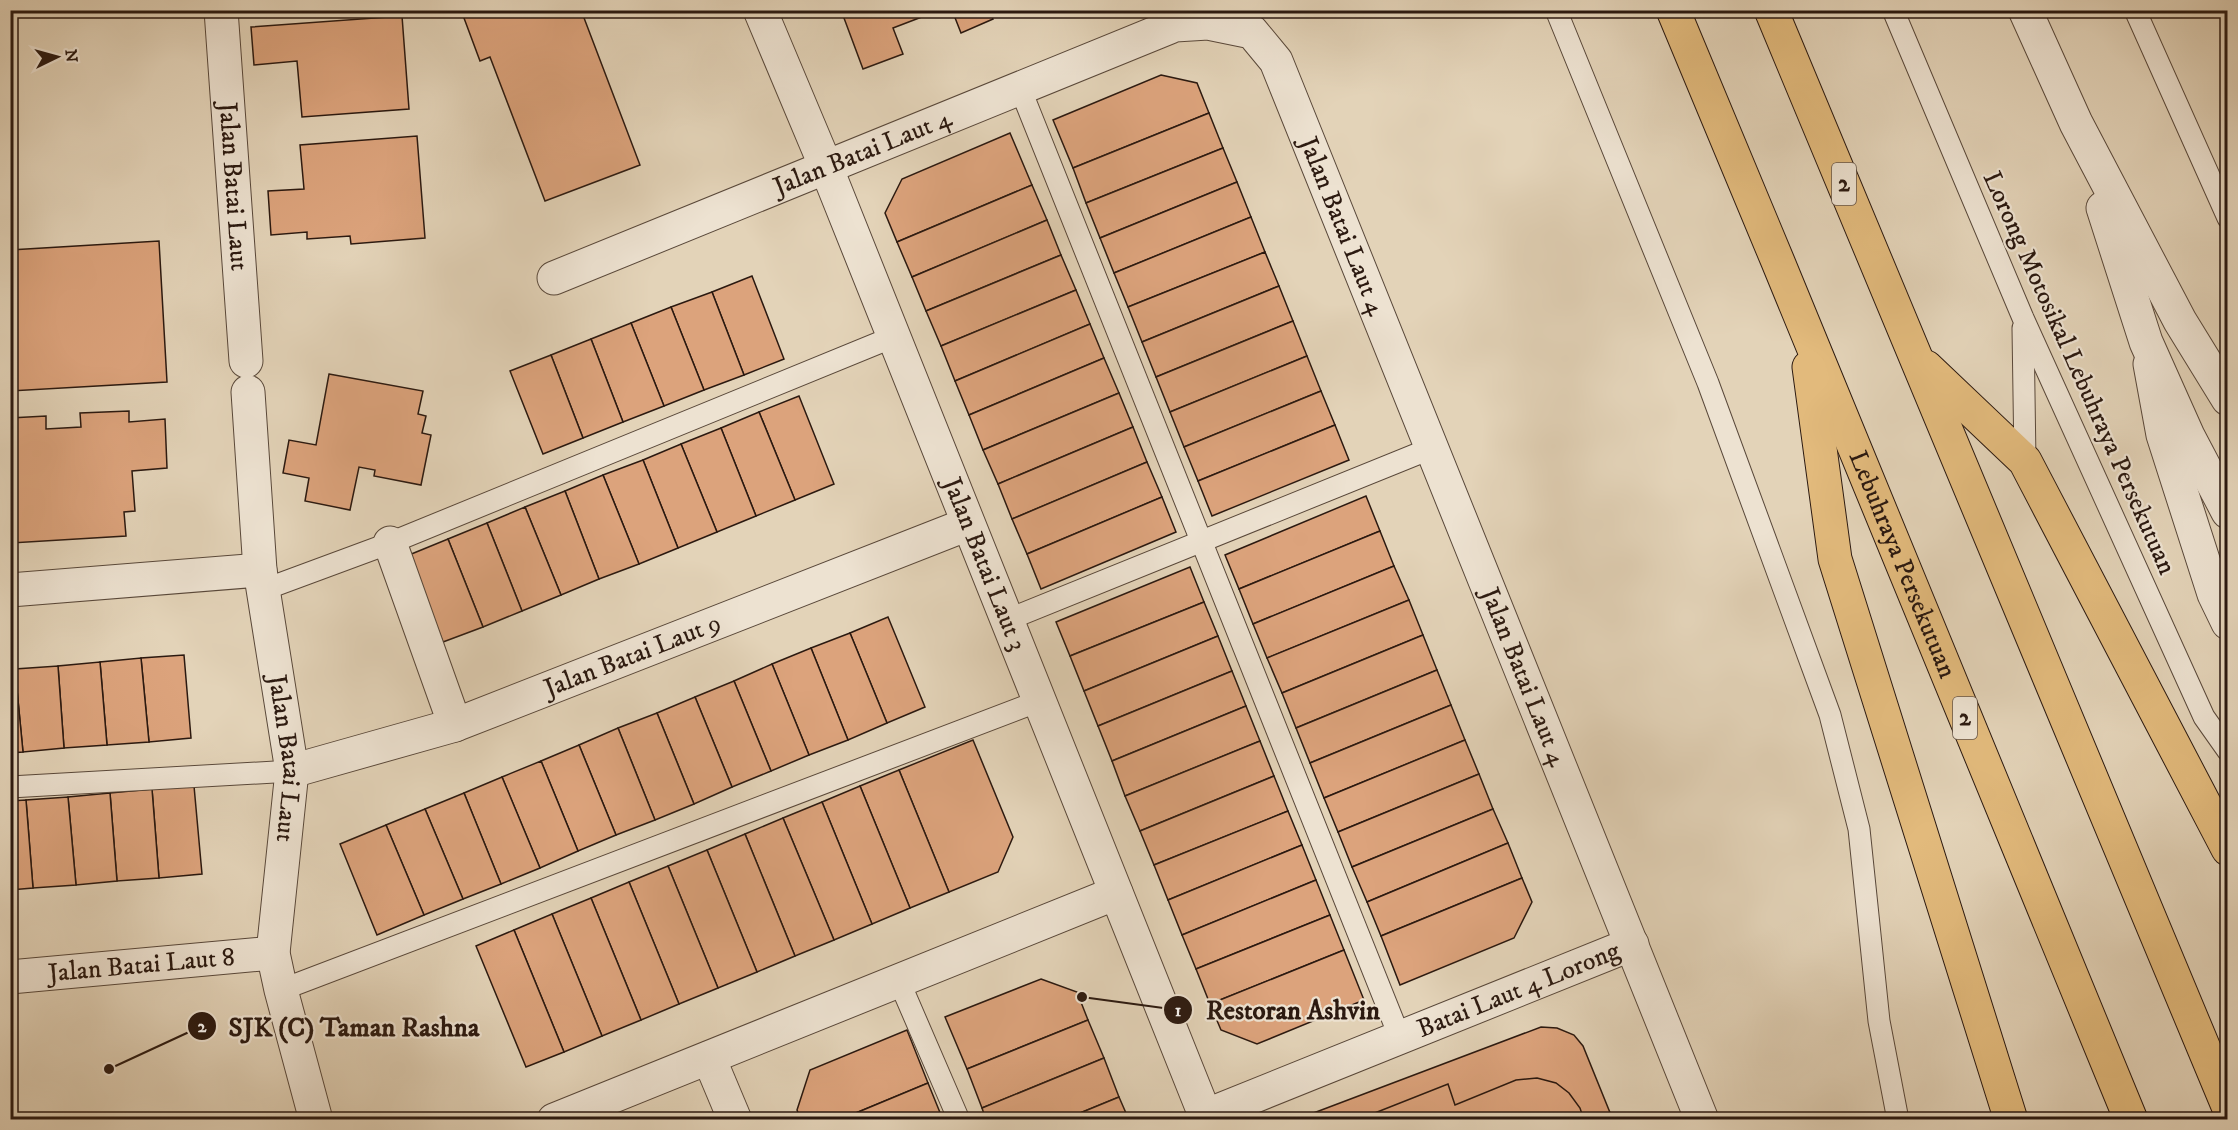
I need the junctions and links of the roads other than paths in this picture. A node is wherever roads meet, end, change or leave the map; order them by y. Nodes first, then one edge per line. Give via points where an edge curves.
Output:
1 (220, 10) edge
2 (760, 10) edge
3 (1556, 10) edge
4 (1673, 10) edge
5 (1771, 10) edge
6 (1893, 10) edge
7 (2025, 10) edge
8 (2135, 10) edge
9 (1020, 88) junction
10 (2076, 123) junction
11 (826, 167) junction
12 (2228, 218) edge
13 (554, 278) dead end
14 (1802, 316) junction
15 (2023, 318) junction
16 (893, 337) junction
17 (2146, 342) junction
18 (1917, 357) junction
19 (2228, 399) edge
20 (1432, 448) junction
21 (2025, 461) junction
22 (2228, 512) edge
23 (968, 524) junction
24 (1201, 542) junction
25 (390, 543) junction
26 (261, 580) junction
27 (10, 590) edge
28 (1007, 620) junction
29 (2228, 622) edge
30 (1039, 701) junction
31 (455, 725) junction
32 (2228, 751) edge
33 (292, 771) junction
34 (10, 787) edge
35 (2228, 849) edge
36 (1116, 893) junction
37 (1632, 944) junction
38 (273, 954) junction
39 (10, 977) edge
40 (900, 981) junction
41 (281, 990) junction
42 (1400, 1038) junction
43 (709, 1058) junction
44 (2228, 1106) edge
45 (1206, 1118) edge
46 (316, 1119) edge
47 (554, 1119) edge
48 (735, 1119) edge
49 (959, 1119) edge
50 (1702, 1119) edge
51 (1898, 1119) edge
52 (2011, 1119) edge
53 (2131, 1119) edge

1 - 26 street, Jalan Batai Laut
2 - 11 street, Jalan Batai Laut 3
3 - 51 lane via 1708,383 1830,715 1859,829 1879,1021
4 - 14 highway, Lebuhraya Persekutuan / 2
5 - 18 highway, 2
6 - 15 lane, Lorong Motosikal Lebuhraya Persekutuan
7 - 10 street
8 - 12 lane
9 - 11 street, Jalan Batai Laut 4
9 - 20 street, Jalan Batai Laut 4 via 1175,25 1208,23 1252,32 1276,61
9 - 24 lane
10 - 17 street
10 - 19 street via 2180,321
11 - 13 street, Jalan Batai Laut 4
11 - 16 street, Jalan Batai Laut 3
14 - 52 highway via 1835,559
14 - 53 highway, Lebuhraya Persekutuan / 2
15 - 21 lane
15 - 32 lane, Lorong Motosikal Lebuhraya Persekutuan via 2204,717
16 - 23 street, Jalan Batai Laut 3
16 - 25 lane
17 - 22 street via 2188,436
17 - 29 street via 2163,435 2214,594
18 - 21 highway
18 - 44 highway, 2
20 - 24 lane
20 - 37 street, Jalan Batai Laut 4
21 - 35 highway
23 - 28 street, Jalan Batai Laut 3
23 - 31 street, Jalan Batai Laut 9
24 - 28 lane
24 - 42 lane
25 - 26 lane
25 - 31 street
26 - 27 street
26 - 33 street, Jalan Batai Laut
28 - 30 street, Jalan Batai Laut 3
30 - 36 street, Jalan Batai Laut 3
30 - 41 lane
31 - 33 street, Jalan Batai Laut 9
33 - 34 lane
33 - 38 street, Jalan Batai Laut
36 - 40 street
36 - 45 street, Jalan Batai Laut 3
37 - 42 street, Batai Laut 4 Lorong
37 - 50 street, Jalan Batai Laut 4
38 - 39 street, Jalan Batai Laut 8
38 - 41 street, Jalan Batai Laut
40 - 43 street
40 - 49 lane
41 - 46 street, Jalan Batai Laut
42 - 45 street, Batai Laut 4 Lorong
43 - 47 street
43 - 48 street

